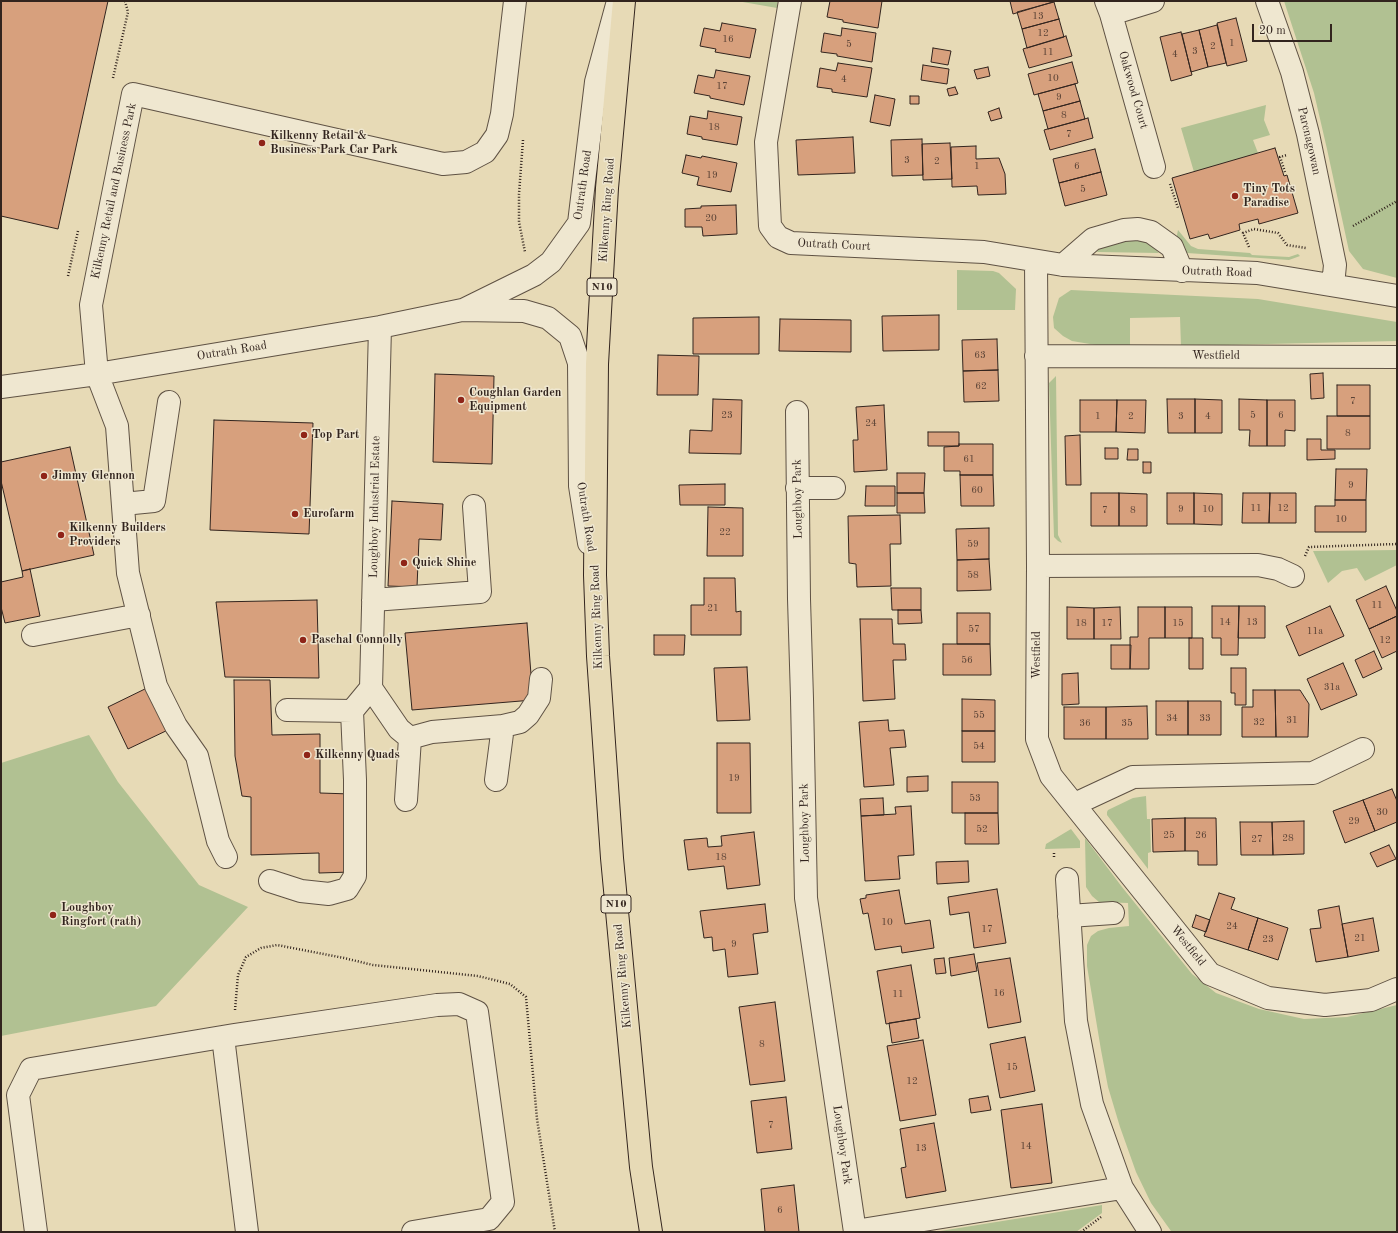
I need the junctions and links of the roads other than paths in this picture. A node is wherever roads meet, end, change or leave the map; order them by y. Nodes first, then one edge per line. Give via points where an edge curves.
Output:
1 (515, 1) edge
2 (618, 1) edge
3 (624, 1) edge
4 (790, 1) edge
5 (1153, 1) edge
6 (1267, 1) edge
7 (1108, 8) edge
8 (1154, 167) dead end
9 (1036, 261) junction
10 (1063, 265) junction
11 (1182, 271) junction
12 (1333, 285) junction
13 (1397, 296) edge
14 (462, 310) junction
15 (380, 327) junction
16 (1036, 356) junction
17 (1396, 357) edge
18 (97, 374) junction
19 (1, 387) edge
20 (170, 402) dead end
21 (797, 412) dead end
22 (797, 488) junction
23 (834, 488) dead end
24 (123, 504) junction
25 (474, 506) dead end
26 (1038, 566) junction
27 (595, 575) junction
28 (1293, 576) road end
29 (373, 600) junction
30 (139, 615) junction
31 (33, 635) dead end
32 (541, 679) dead end
33 (371, 688) junction
34 (287, 710) dead end
35 (352, 711) junction
36 (503, 726) junction
37 (410, 738) junction
38 (1363, 749) dead end
39 (496, 780) dead end
40 (406, 800) dead end
41 (1075, 804) junction
42 (226, 858) dead end
43 (1067, 879) dead end
44 (270, 881) dead end
45 (1113, 913) dead end
46 (1069, 916) junction
47 (1397, 990) edge
48 (223, 1037) junction
49 (1122, 1188) junction
50 (36, 1232) edge
51 (247, 1232) edge
52 (418, 1232) edge
53 (651, 1232) edge
54 (855, 1232) edge
55 (1150, 1232) edge

1 - 18 street, Kilkenny Retail and Business Park via 502,114 497,135 485,152 466,162 443,164 134,94 90,305
2 - 14 street, Outrath Road via 596,82 579,223 551,262 534,275
3 - 27 highway, Kilkenny Ring Road / N10 via 607,188 597,364
4 - 9 street, Outrath Court via 766,142 770,226 778,237 792,243 984,252
5 - 7 street, Oakwood Court
6 - 12 street, Parcnagowan via 1292,72 1308,134 1335,265
7 - 8 street, Oakwood Court
9 - 10 street, Outrath Road
9 - 16 street, Westfield
10 - 11 street, Outrath Road
10 - 11 street via 1093,239 1124,230 1138,229 1151,232 1172,247
11 - 12 street, Outrath Road via 1257,273
12 - 13 street, Outrath Road
14 - 15 street, Outrath Road
14 - 27 street, Outrath Road via 524,311 548,318 570,336 580,363 580,486
15 - 18 street, Outrath Road
15 - 29 street, Loughboy Industrial Estate
16 - 17 street, Westfield
16 - 26 street, Westfield
18 - 19 street, Outrath Road
18 - 24 street via 117,426
20 - 24 street via 154,501
21 - 22 street, Loughboy Park
22 - 23 street
22 - 54 street, Loughboy Park via 806,898
24 - 30 street via 128,573
25 - 29 street via 480,592
26 - 28 street via 1258,565 1278,569
26 - 41 street, Westfield via 1037,738 1051,776
27 - 53 highway, Kilkenny Ring Road / N10 via 612,858 641,1167
29 - 33 street, Loughboy Industrial Estate
30 - 31 street
30 - 42 street via 156,686 176,726 197,756 218,841
32 - 36 street via 540,698 528,715 520,722
33 - 35 street
33 - 37 street via 398,729
34 - 35 street
35 - 44 street via 355,876 347,889 329,894 301,891
36 - 37 street via 432,732
36 - 39 street
37 - 40 street
38 - 41 street via 1313,773 1133,777
41 - 47 street, Westfield via 1210,974 1268,998 1325,1005 1372,1000
43 - 46 street
45 - 46 street
46 - 49 street via 1076,1021 1092,1104
48 - 50 street via 31,1069 18,1095
48 - 51 street
48 - 52 street via 437,1005 459,1004 477,1012 502,1202 489,1219
49 - 54 street, Loughboy Park
49 - 55 street

